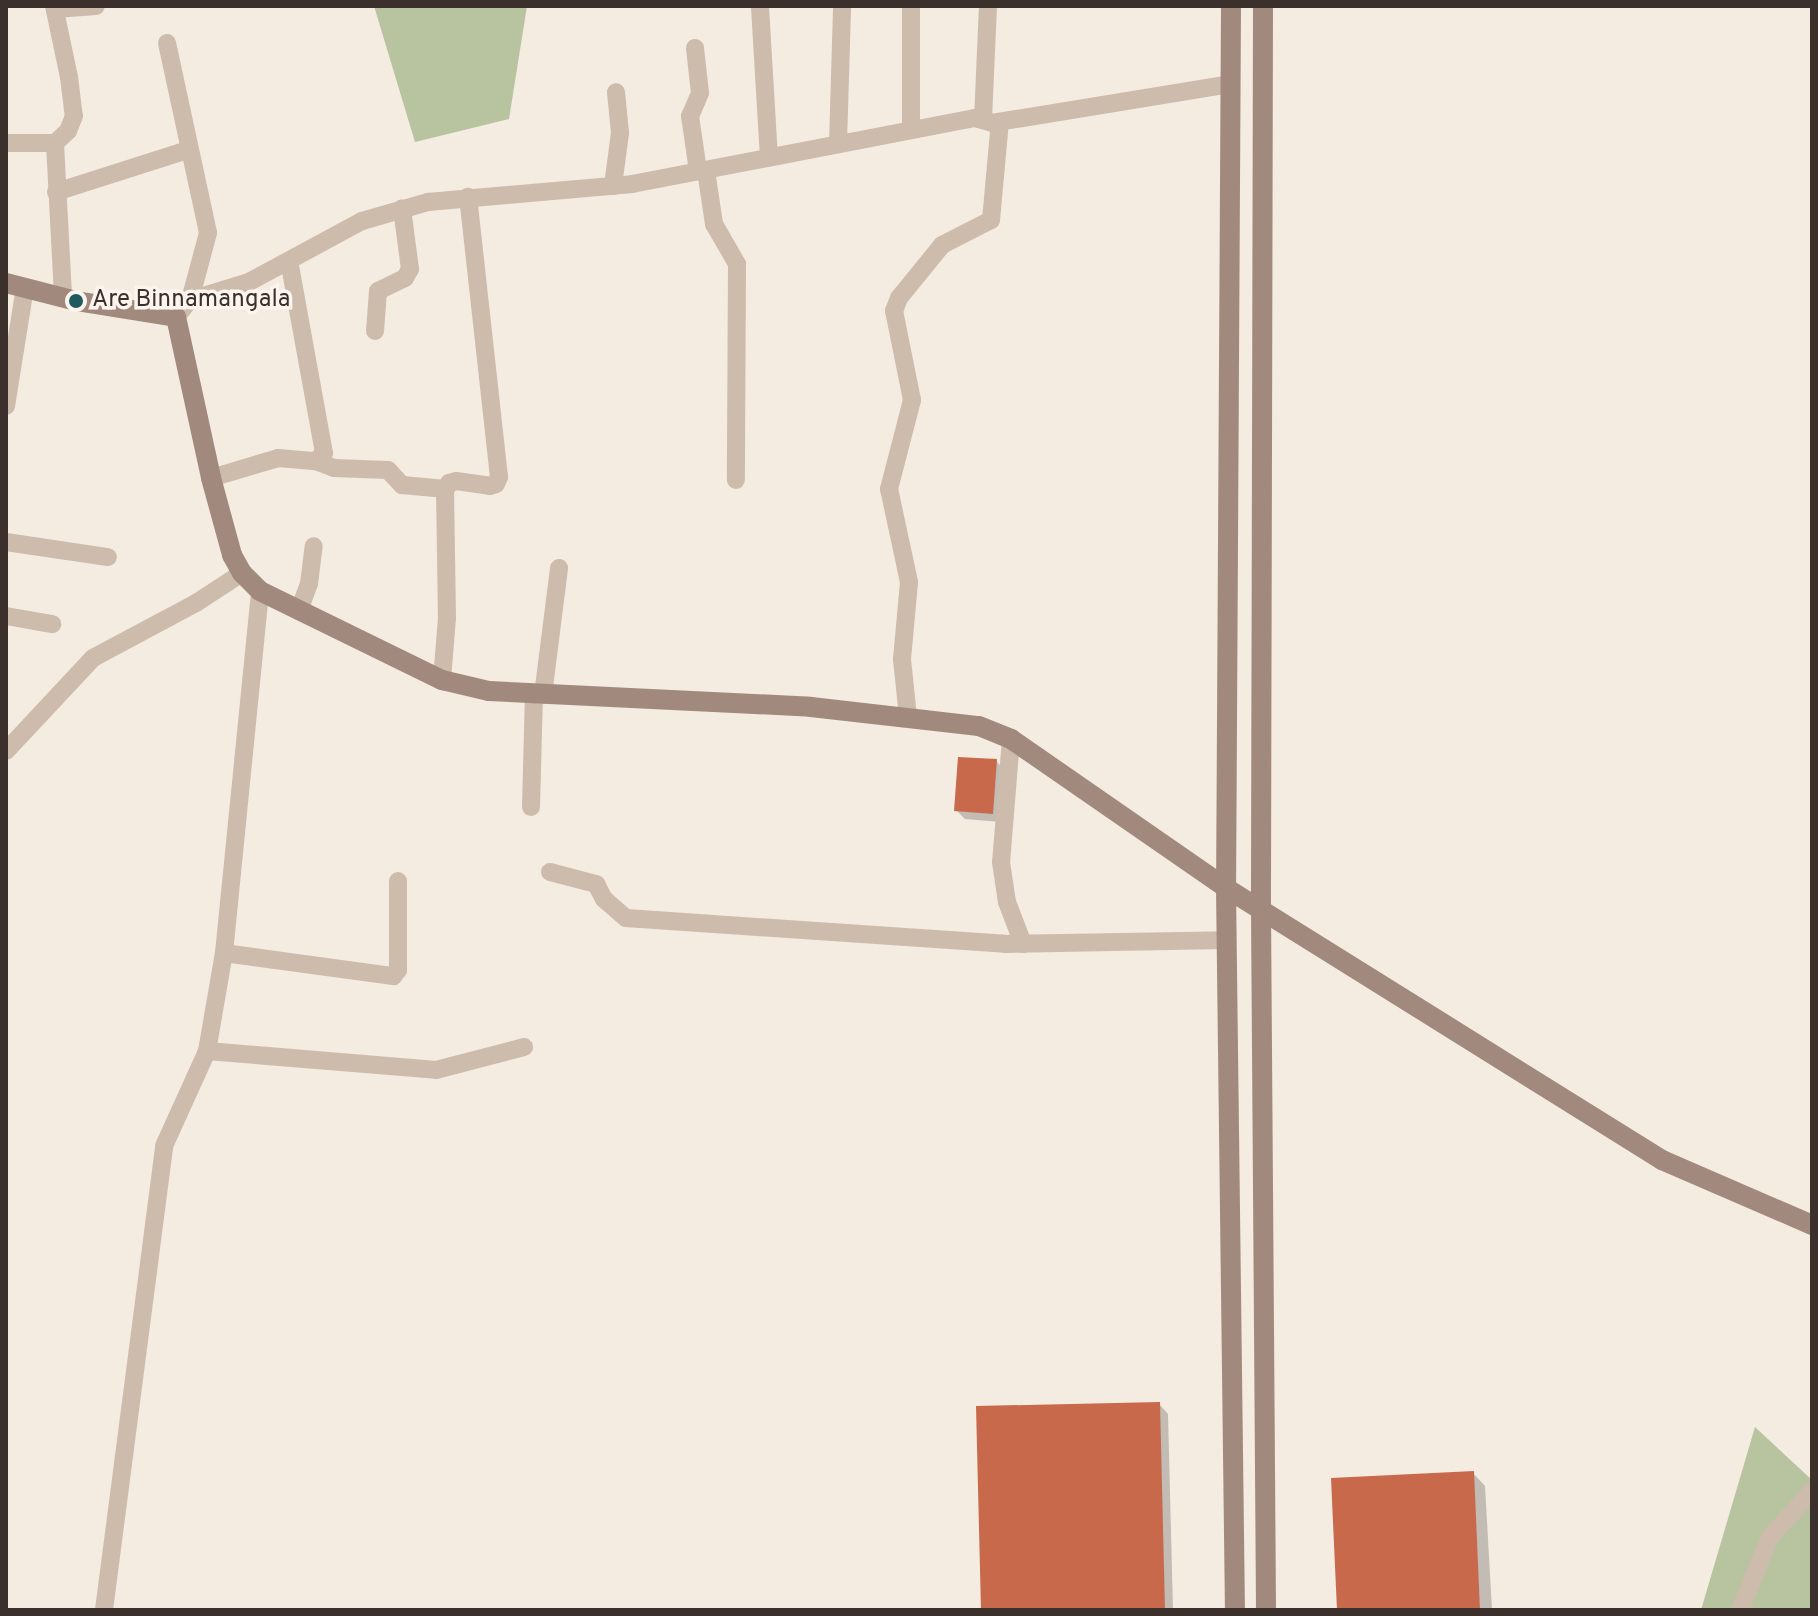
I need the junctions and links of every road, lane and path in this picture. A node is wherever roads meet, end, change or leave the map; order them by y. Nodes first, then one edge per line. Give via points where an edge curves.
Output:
1 (96, 6) edge
2 (842, 6) edge
3 (911, 6) edge
4 (988, 6) edge
5 (1231, 6) edge
6 (1263, 6) edge
7 (760, 7) edge
8 (54, 8) edge
9 (167, 43) dead end
10 (695, 48) dead end
11 (1230, 84) junction
12 (616, 92) dead end
13 (991, 121) junction
14 (911, 130) junction
15 (6, 143) edge
16 (55, 143) junction
17 (838, 144) junction
18 (188, 150) junction
19 (769, 157) junction
20 (702, 170) junction
21 (613, 186) junction
22 (56, 192) junction
23 (468, 197) junction
24 (402, 209) junction
25 (289, 261) junction
26 (16, 285) edge
27 (63, 298) junction
28 (190, 300) junction
29 (176, 317) junction
30 (375, 331) dead end
31 (10, 358) edge
32 (6, 406) edge
33 (316, 461) junction
34 (211, 478) junction
35 (736, 480) dead end
36 (446, 489) junction
37 (6, 542) edge
38 (314, 546) dead end
39 (108, 557) dead end
40 (559, 568) dead end
41 (242, 573) junction
42 (260, 591) junction
43 (299, 611) junction
44 (6, 616) edge
45 (52, 624) dead end
46 (442, 680) junction
47 (538, 695) junction
48 (908, 717) junction
49 (1011, 739) junction
50 (6, 751) edge
51 (531, 807) dead end
52 (550, 872) dead end
53 (398, 881) dead end
54 (1226, 888) junction
55 (1261, 910) junction
56 (1227, 940) junction
57 (1023, 944) junction
58 (224, 953) junction
59 (524, 1047) dead end
60 (207, 1051) junction
61 (1812, 1225) edge
62 (1812, 1491) edge
63 (104, 1610) edge
64 (1235, 1610) edge
65 (1266, 1610) edge
66 (1740, 1610) edge

1 - 8 street
2 - 17 street
3 - 14 street
4 - 13 street
5 - 11 main road
6 - 55 main road
7 - 19 street
8 - 16 street via 74,116
9 - 18 street
10 - 20 street via 700,93 690,116
11 - 13 street
11 - 54 main road
12 - 21 street via 620,133
13 - 14 street via 975,118
13 - 48 street via 991,220 942,245 894,311 912,400 889,489 908,570 902,659
14 - 17 street
15 - 16 street
16 - 22 street
17 - 19 street
18 - 22 street
18 - 28 street via 208,233
19 - 20 street
20 - 21 street
20 - 35 street via 714,224 737,264
21 - 23 street
22 - 27 street
23 - 24 street
23 - 36 street via 499,477 490,486 456,481
24 - 25 street via 362,221
24 - 30 street via 410,269 405,278 378,291
25 - 28 street via 249,282
25 - 33 street via 324,453
26 - 27 main road
26 - 31 street
27 - 29 main road
28 - 29 street
29 - 34 main road
31 - 32 street
33 - 34 street via 278,458
33 - 36 street via 334,468 388,470 402,485
34 - 41 main road
36 - 46 street
37 - 39 street
38 - 43 street
40 - 47 street
41 - 42 main road
41 - 50 street via 93,658
42 - 43 main road
42 - 58 street
43 - 46 main road
44 - 45 street
46 - 47 main road
47 - 48 main road via 811,707
47 - 51 street
48 - 49 main road via 979,726
49 - 54 main road
49 - 57 street via 1001,862 1007,902
52 - 57 street via 596,884 626,918
53 - 58 street via 398,970 393,976
54 - 55 main road
54 - 56 main road
55 - 61 main road via 1662,1160
55 - 65 main road
56 - 57 street
56 - 64 main road
58 - 60 street
59 - 60 street via 436,1070
60 - 63 street via 164,1146
62 - 66 street via 1770,1537

